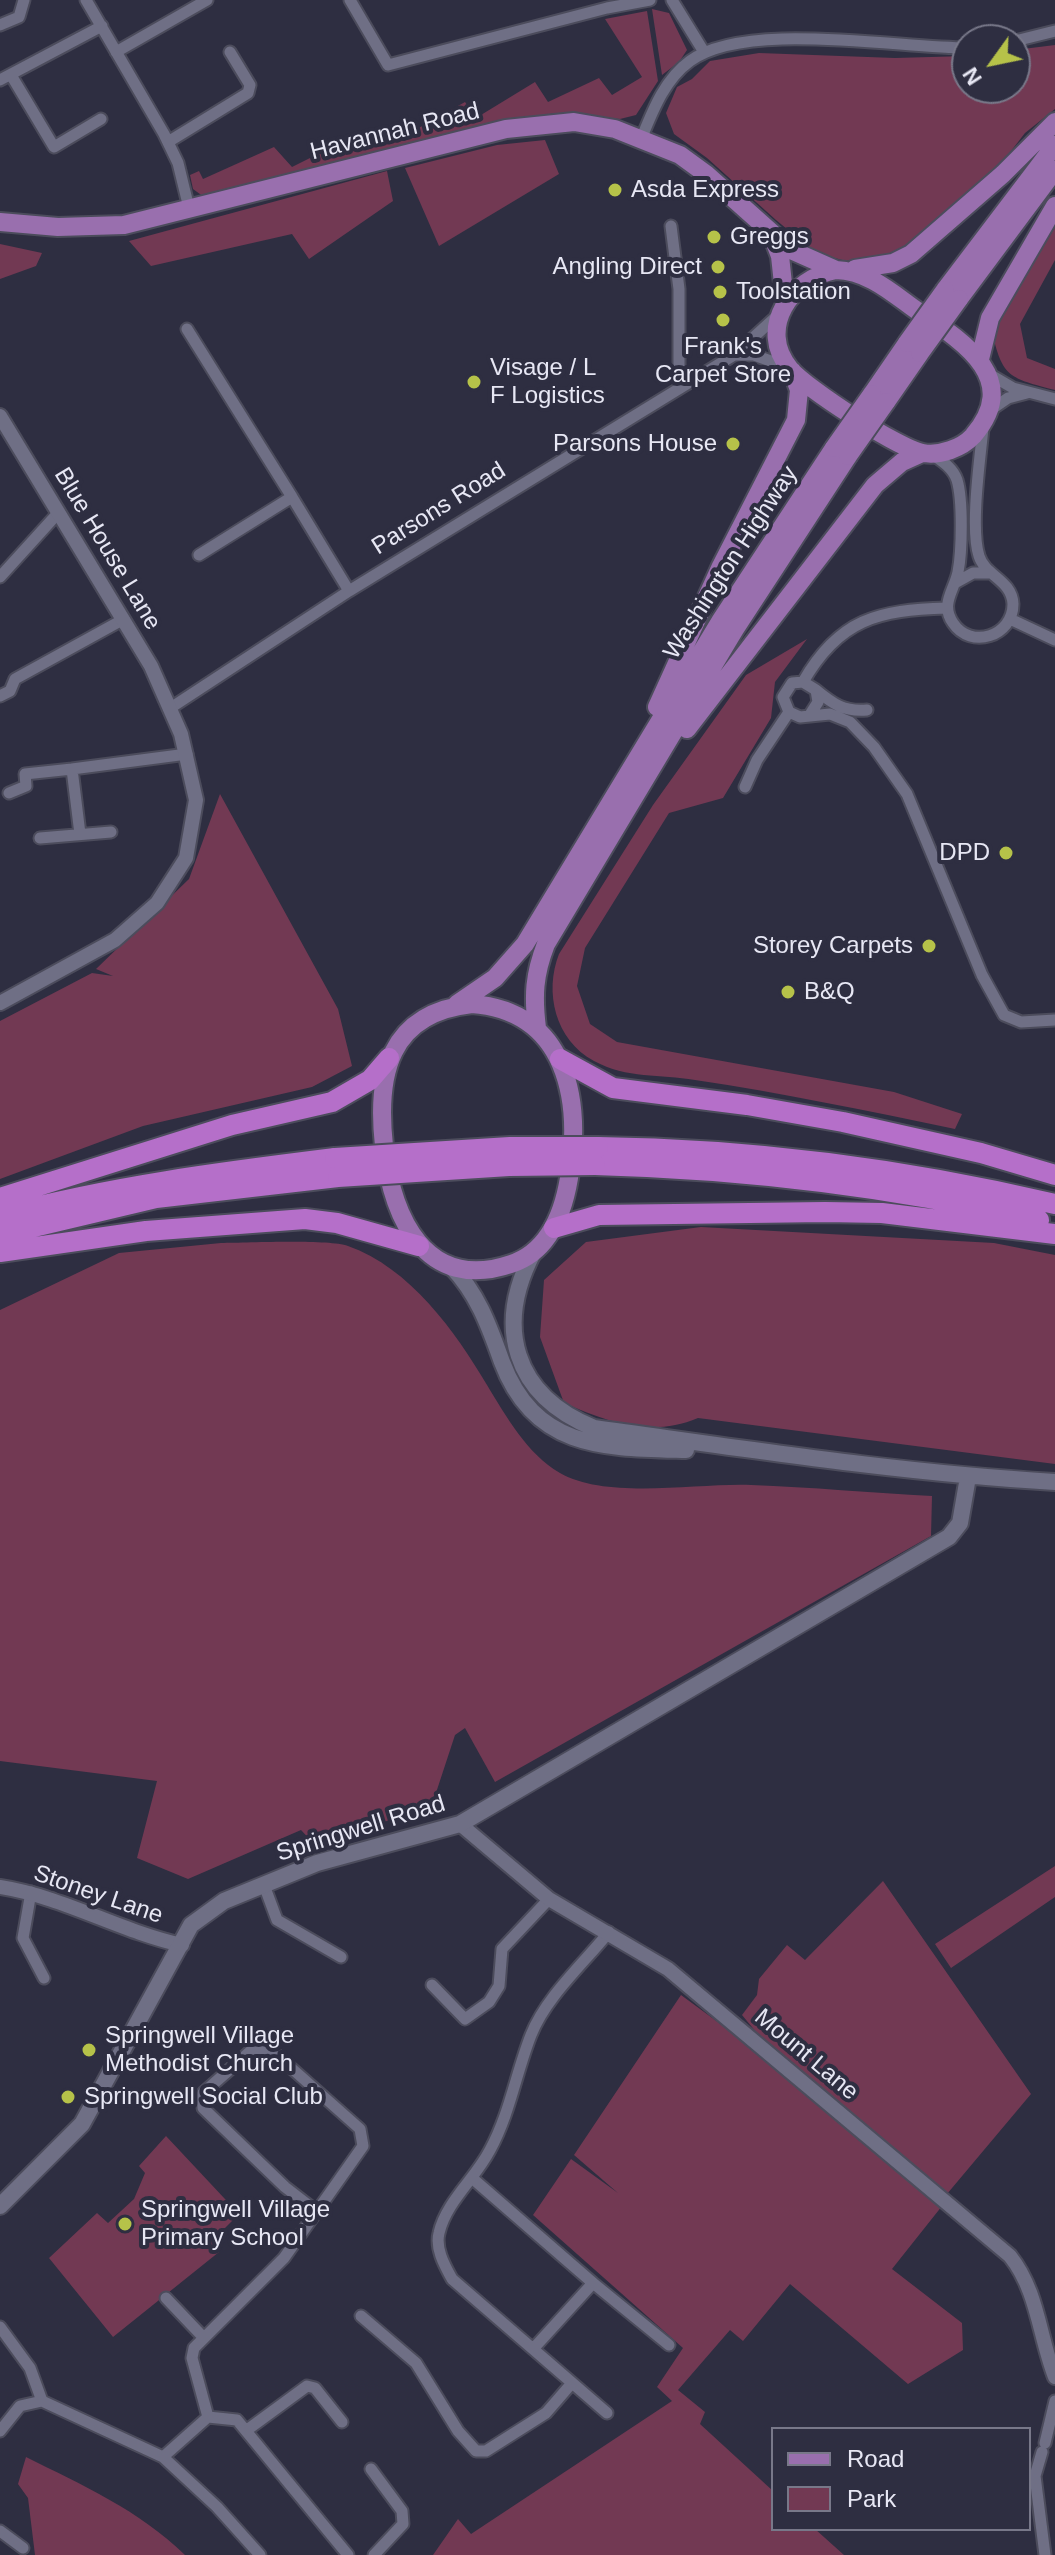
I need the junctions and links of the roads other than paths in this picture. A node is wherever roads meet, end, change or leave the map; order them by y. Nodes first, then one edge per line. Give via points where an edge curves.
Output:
1 (24, 0) edge
2 (86, 0) edge
3 (207, 0) edge
4 (350, 0) edge
5 (650, 0) edge
6 (672, 0) edge
7 (0, 25) edge
8 (102, 26) junction
9 (1055, 31) edge
10 (1031, 37) edge
11 (951, 47) edge
12 (116, 52) junction
13 (230, 52) dead end
14 (704, 52) junction
15 (5, 78) edge
16 (101, 119) dead end
17 (1055, 122) edge
18 (642, 137) junction
19 (168, 142) junction
20 (1055, 145) edge
21 (1055, 170) edge
22 (1055, 206) edge
23 (189, 208) junction
24 (0, 222) edge
25 (671, 226) dead end
26 (772, 235) junction
27 (842, 270) junction
28 (952, 295) junction
29 (783, 307) junction
30 (187, 329) dead end
31 (734, 355) junction
32 (984, 366) junction
33 (791, 370) junction
34 (682, 387) junction
35 (1027, 393) junction
36 (1055, 399) edge
37 (0, 416) edge
38 (986, 418) junction
39 (841, 452) junction
40 (927, 453) junction
41 (292, 497) junction
42 (59, 512) junction
43 (199, 555) dead end
44 (990, 573) junction
45 (0, 577) edge
46 (955, 583) junction
47 (349, 591) junction
48 (947, 608) junction
49 (124, 619) junction
50 (1010, 619) junction
51 (1055, 640) edge
52 (803, 682) junction
53 (816, 690) junction
54 (0, 696) edge
55 (172, 707) junction
56 (789, 712) junction
57 (811, 713) junction
58 (849, 716) junction
59 (187, 754) junction
60 (72, 769) junction
61 (624, 778) junction
62 (745, 787) dead end
63 (640, 790) junction
64 (9, 793) dead end
65 (111, 832) dead end
66 (80, 834) junction
67 (40, 838) dead end
68 (0, 1003) edge
69 (455, 1006) junction
70 (1055, 1020) edge
71 (537, 1028) junction
72 (389, 1058) junction
73 (560, 1059) junction
74 (596, 1156) junction
75 (337, 1167) junction
76 (1055, 1175) edge
77 (0, 1198) edge
78 (1055, 1204) edge
79 (0, 1216) edge
80 (1055, 1223) edge
81 (554, 1228) junction
82 (1055, 1234) edge
83 (0, 1235) edge
84 (419, 1246) junction
85 (534, 1251) junction
86 (0, 1252) edge
87 (451, 1266) junction
88 (759, 1451) junction
89 (968, 1477) junction
90 (1055, 1482) edge
91 (460, 1824) junction
92 (264, 1885) junction
93 (0, 1887) edge
94 (31, 1892) junction
95 (549, 1899) junction
96 (609, 1932) junction
97 (182, 1945) junction
98 (341, 1957) dead end
99 (44, 1978) dead end
100 (432, 1985) dead end
101 (472, 2178) junction
102 (0, 2206) edge
103 (316, 2211) junction
104 (593, 2283) junction
105 (166, 2298) dead end
106 (361, 2316) dead end
107 (0, 2327) edge
108 (204, 2338) junction
109 (669, 2345) dead end
110 (533, 2349) junction
111 (1055, 2377) edge
112 (572, 2383) junction
113 (42, 2401) junction
114 (1055, 2401) edge
115 (607, 2413) dead end
116 (208, 2417) junction
117 (342, 2422) dead end
118 (247, 2430) junction
119 (0, 2431) edge
120 (163, 2457) junction
121 (371, 2469) dead end
122 (0, 2531) edge
123 (23, 2548) dead end
124 (260, 2555) edge
125 (348, 2555) edge
126 (374, 2555) edge
127 (1045, 2555) edge

1 - 7 street via 19,17
2 - 8 street
3 - 12 street
4 - 5 street via 388,65
6 - 14 street
8 - 12 street
8 - 15 street
9 - 10 street
11 - 14 street via 780,41 733,43
12 - 19 street
13 - 19 street via 250,85 248,93
14 - 18 street via 668,83
15 - 16 street via 54,147
17 - 27 main road via 911,254 873,268
18 - 23 main road, Havannah Road via 574,122 520,126
18 - 26 main road, Havannah Road via 706,174
19 - 23 street
20 - 28 main road, Washington Highway
21 - 28 main road, Washington Highway
22 - 32 main road via 990,318
23 - 24 main road, Havannah Road via 124,225
25 - 34 street
26 - 27 main road, Havannah Road via 813,262
26 - 29 main road via 780,256
27 - 29 main road via 806,279
27 - 32 main road, Havannah Road via 873,280 964,343
28 - 39 main road, Washington Highway, bridge
29 - 31 street, Parsons Road
29 - 33 main road via 778,343
30 - 41 street
31 - 33 street via 754,355
31 - 34 street, Parsons Road
32 - 35 street
32 - 38 main road
33 - 40 main road via 904,448
33 - 61 main road via 799,390 796,420 721,566
34 - 47 street, Parsons Road
35 - 36 street
35 - 38 street via 1008,398
37 - 42 street, Blue House Lane
38 - 40 main road via 970,440 952,450
38 - 44 street via 977,492 978,549
39 - 61 main road, Washington Highway via 767,548
39 - 63 main road, Washington Highway
40 - 46 street via 948,466 957,480 960,552
40 - 63 main road via 902,462 875,485
41 - 43 street
41 - 47 street
42 - 45 street
42 - 49 street, Blue House Lane
44 - 46 street via 973,573
44 - 50 street via 1010,592
46 - 48 street
47 - 55 street, Parsons Road
48 - 50 street via 955,627 972,638 992,636
48 - 52 street via 898,609 858,621 820,652
49 - 54 street via 15,679 10,691
49 - 55 street, Blue House Lane
50 - 51 street
52 - 53 street
52 - 56 street via 792,683 784,694
53 - 57 street via 818,702
53 - 58 street
55 - 59 street, Blue House Lane
56 - 57 street via 800,717
56 - 62 street
57 - 58 street
58 - 70 street via 907,794 982,975 1004,1015 1021,1022
59 - 60 street
59 - 68 street, Blue House Lane via 196,800 186,858 157,903 115,940
60 - 64 street via 25,774 26,786
60 - 66 street
61 - 69 main road, Washington Highway via 525,944 495,978
63 - 71 main road, Washington Highway via 546,944 532,993
65 - 66 street
66 - 67 street
69 - 71 main road via 498,1007
69 - 72 main road via 409,1030
71 - 73 main road
72 - 77 highway via 370,1080 332,1102 232,1125
72 - 84 main road via 381,1087 387,1169 404,1226
73 - 76 highway via 613,1088 843,1122
73 - 81 main road via 568,1085 572,1148
74 - 75 highway, bridge via 509,1166
74 - 78 highway via 731,1153 860,1167
74 - 80 highway via 857,1185
75 - 79 highway via 158,1180
75 - 83 highway via 156,1198
81 - 82 highway via 577,1219 630,1213 825,1212 933,1218
81 - 85 main road
84 - 86 highway via 305,1219 146,1231
84 - 87 main road
85 - 87 main road via 494,1269
85 - 88 main road via 516,1290 513,1335 520,1359 551,1405 594,1428
87 - 88 main road via 475,1295 514,1389 554,1429 578,1441 611,1447
88 - 89 main road
89 - 90 main road
89 - 91 main road, Springwell Road via 960,1523 949,1537
91 - 92 main road, Springwell Road via 317,1863
91 - 95 street, Mount Lane
92 - 97 main road, Springwell Road via 224,1901 191,1925
92 - 98 street via 277,1920
93 - 94 street, Stoney Lane
94 - 97 street, Stoney Lane via 135,1933
94 - 99 street via 23,1938
95 - 96 street, Mount Lane
95 - 100 street via 502,1949 499,1986 489,2002 465,2019
96 - 101 street via 531,2034 517,2087
96 - 111 street, Mount Lane via 677,1976 1010,2256 1025,2274
97 - 102 main road, Springwell Road via 82,2124
101 - 104 street
101 - 110 street via 446,2214 437,2237 440,2256 452,2279
103 - 103 street via 364,2139 360,2129 271,2050 260,2047 203,2093 203,2108
103 - 108 street via 284,2258
104 - 109 street
104 - 110 street
105 - 108 street
106 - 112 street via 416,2363 476,2451 486,2451 546,2413
107 - 113 street via 30,2368
108 - 116 street via 192,2358
110 - 112 street
112 - 115 street
113 - 119 street via 20,2406
113 - 120 street
114 - 127 street via 1035,2476
116 - 118 street via 237,2420
116 - 120 street
117 - 118 street via 315,2388 307,2386
118 - 125 street
120 - 124 street
121 - 126 street via 402,2511 403,2524
122 - 123 street

